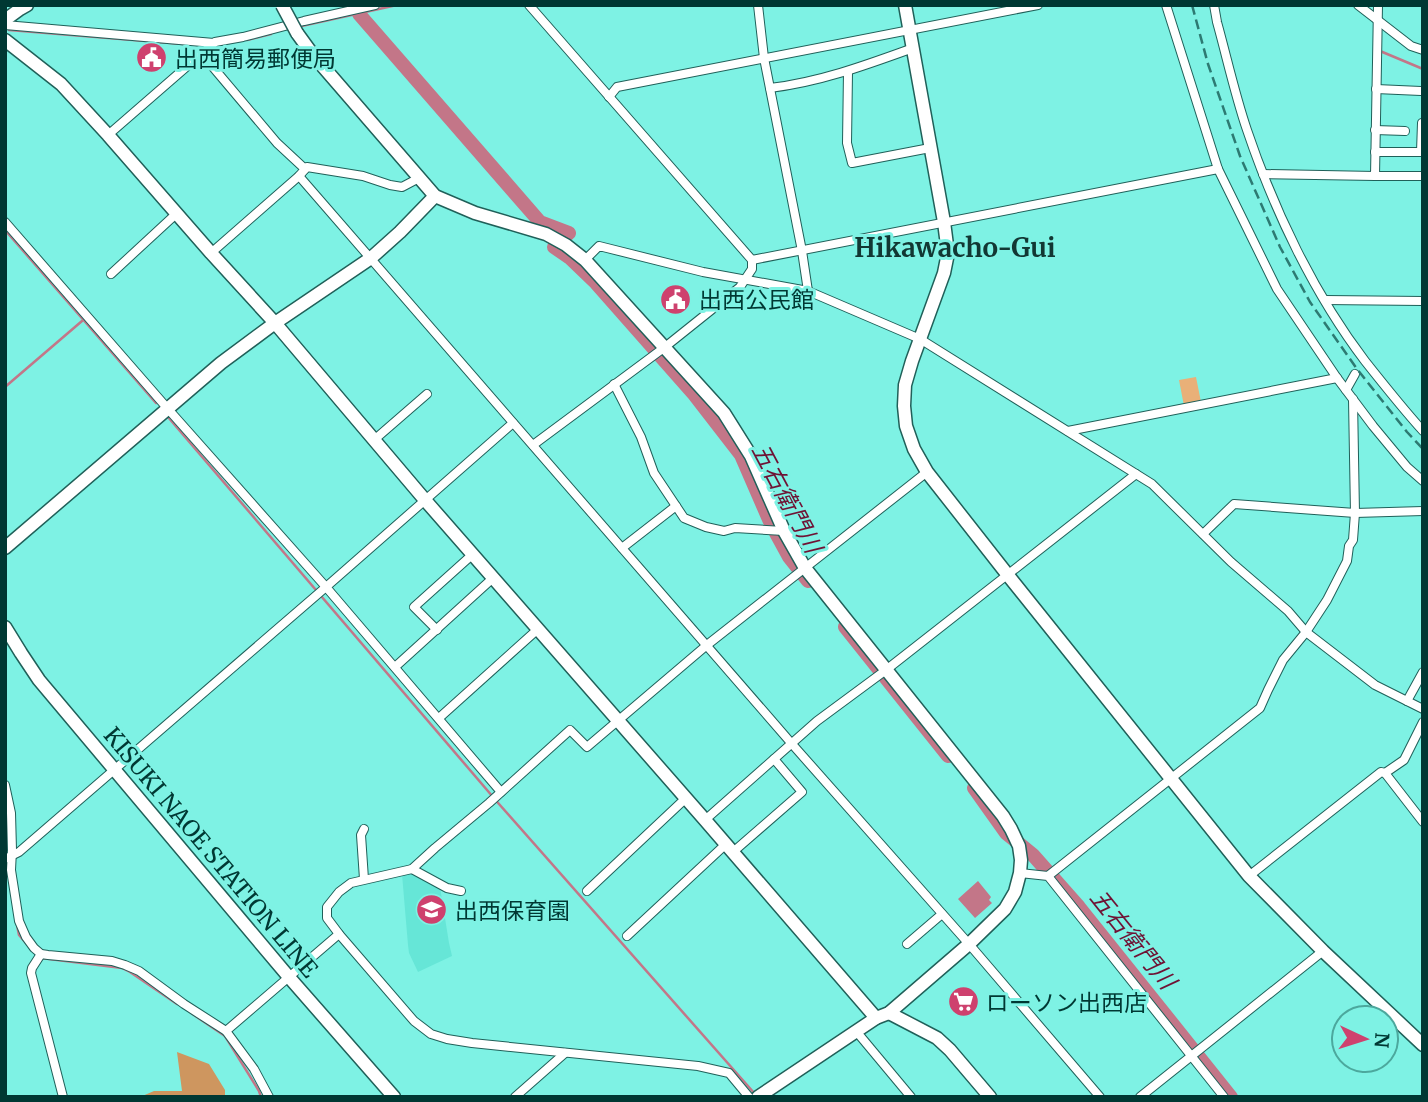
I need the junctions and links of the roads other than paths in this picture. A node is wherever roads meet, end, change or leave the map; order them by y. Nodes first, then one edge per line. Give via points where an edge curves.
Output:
1 (27, 5) edge
2 (282, 5) edge
3 (375, 5) edge
4 (529, 5) edge
5 (758, 5) edge
6 (905, 5) edge
7 (1038, 5) edge
8 (1166, 5) edge
9 (1214, 5) edge
10 (1359, 5) edge
11 (1378, 5) edge
12 (1378, 21) junction
13 (5, 23) edge
14 (910, 30) junction
15 (5, 40) edge
16 (215, 43) junction
17 (913, 48) junction
18 (1423, 50) edge
19 (201, 53) junction
20 (764, 58) junction
21 (848, 72) junction
22 (770, 88) junction
23 (1376, 89) junction
24 (1421, 91) dead end
25 (609, 97) junction
26 (1422, 123) edge
27 (1375, 130) junction
28 (1405, 131) dead end
29 (108, 135) junction
30 (1422, 147) edge
31 (930, 148) junction
32 (1375, 152) junction
33 (1218, 169) junction
34 (302, 173) junction
35 (1263, 174) junction
36 (1375, 176) junction
37 (1423, 176) edge
38 (419, 178) junction
39 (435, 196) junction
40 (177, 214) junction
41 (944, 222) junction
42 (6, 225) edge
43 (802, 251) junction
44 (211, 253) junction
45 (371, 258) junction
46 (585, 260) junction
47 (752, 260) junction
48 (110, 274) dead end
49 (746, 279) junction
50 (808, 291) junction
51 (1325, 300) junction
52 (1423, 301) edge
53 (275, 323) junction
54 (920, 339) junction
55 (665, 347) junction
56 (1359, 367) junction
57 (1337, 378) junction
58 (614, 384) junction
59 (1346, 390) junction
60 (427, 394) dead end
61 (1353, 399) junction
62 (168, 409) junction
63 (513, 423) junction
64 (1068, 431) junction
65 (1423, 431) edge
66 (374, 440) junction
67 (533, 445) junction
68 (927, 472) junction
69 (1136, 474) junction
70 (1423, 481) edge
71 (425, 500) junction
72 (676, 506) junction
73 (1423, 511) edge
74 (1355, 513) junction
75 (784, 531) junction
76 (1203, 534) junction
77 (5, 548) edge
78 (622, 548) junction
79 (472, 554) junction
80 (805, 568) junction
81 (1007, 574) junction
82 (493, 578) junction
83 (326, 587) junction
84 (5, 627) edge
85 (538, 629) junction
86 (437, 630) junction
87 (1306, 632) junction
88 (707, 645) junction
89 (396, 667) junction
90 (886, 670) junction
91 (1423, 672) edge
92 (1407, 701) junction
93 (1423, 709) edge
94 (439, 718) junction
95 (618, 720) junction
96 (1423, 722) edge
97 (792, 744) junction
98 (774, 759) junction
99 (114, 769) junction
100 (1385, 773) junction
101 (1170, 779) junction
102 (5, 785) edge
103 (501, 792) junction
104 (686, 798) junction
105 (705, 820) junction
106 (1423, 822) edge
107 (364, 829) dead end
108 (730, 848) junction
109 (9, 858) edge
110 (412, 869) junction
111 (1020, 873) junction
112 (1048, 876) junction
113 (1249, 876) junction
114 (364, 879) junction
115 (461, 891) dead end
116 (587, 891) dead end
117 (942, 914) junction
118 (339, 934) junction
119 (626, 936) dead end
120 (907, 944) dead end
121 (969, 944) junction
122 (1324, 951) junction
123 (41, 954) junction
124 (288, 976) junction
125 (907, 998) junction
126 (889, 1013) junction
127 (876, 1018) junction
128 (911, 1024) junction
129 (226, 1031) junction
130 (856, 1031) junction
131 (1423, 1045) edge
132 (565, 1053) junction
133 (1191, 1055) junction
134 (764, 1095) edge
135 (63, 1097) edge
136 (269, 1097) edge
137 (394, 1097) edge
138 (514, 1097) edge
139 (748, 1097) edge
140 (911, 1097) edge
141 (990, 1097) edge
142 (1100, 1097) edge
143 (1140, 1097) edge
144 (1224, 1097) edge

1 - 13 street
2 - 38 street, bridge via 313,55
3 - 16 street
4 - 25 street
5 - 20 street
6 - 14 street
7 - 14 street
8 - 33 street
9 - 35 street via 1246,128
10 - 12 street
11 - 12 street
12 - 18 street
12 - 23 street
13 - 16 street
14 - 17 street
14 - 20 street
15 - 29 street via 61,84
16 - 19 street
17 - 21 street
17 - 31 street
19 - 29 street
19 - 34 street
20 - 22 street
20 - 25 street via 618,88
21 - 22 street
21 - 31 street via 847,143 852,163
22 - 43 street
23 - 24 street
23 - 27 street
25 - 47 street
26 - 30 street
27 - 28 street
27 - 32 street
29 - 40 street
30 - 32 street via 1421,152
31 - 41 street
32 - 36 street
33 - 41 street
33 - 57 street via 1277,289
34 - 38 street via 307,167 402,187
34 - 44 street
34 - 45 street
35 - 36 street
35 - 51 street
36 - 37 street
38 - 39 street
39 - 45 street
39 - 46 street via 546,234
40 - 44 street
40 - 48 street
41 - 43 street
41 - 54 street via 948,253 944,273
42 - 62 street
43 - 47 street
43 - 50 street
44 - 53 street
45 - 53 street
45 - 63 street
46 - 49 street via 599,246
46 - 55 street
47 - 49 street
49 - 50 street
49 - 55 street
50 - 54 street
51 - 52 street
51 - 56 street
53 - 62 street
53 - 66 street
54 - 64 street
54 - 68 street via 905,385 904,406 909,438
55 - 58 street
55 - 75 street via 738,433
56 - 59 street
56 - 65 street
57 - 59 street
57 - 64 street
58 - 67 street
58 - 72 street via 654,473
59 - 61 street
60 - 66 street
61 - 70 street
61 - 74 street
62 - 77 street
62 - 83 street
63 - 67 street
63 - 71 street
64 - 69 street
66 - 71 street
67 - 78 street
68 - 80 street
68 - 81 street
69 - 76 street
69 - 81 street
71 - 79 street
71 - 83 street
72 - 75 street via 684,518 706,527
72 - 78 street
73 - 74 street
74 - 76 street via 1234,504
74 - 87 street via 1347,561
75 - 80 street
76 - 87 street
78 - 88 street
79 - 82 street
79 - 86 street via 414,607
80 - 88 street
80 - 90 street
81 - 90 street
81 - 101 street
82 - 85 street
82 - 86 street
83 - 89 street
83 - 99 street
84 - 99 street, KISUKI NAOE STATION LINE via 39,680
85 - 94 street
85 - 95 street
86 - 89 street
87 - 92 street via 1376,685
87 - 101 street via 1283,660 1260,708
88 - 95 street
88 - 97 street
89 - 94 street
90 - 97 street
90 - 111 street via 1003,816 1019,846
91 - 92 street
92 - 93 street
94 - 103 street
95 - 103 street via 587,747 570,730
95 - 104 street
96 - 100 street via 1404,760
97 - 98 street
97 - 117 street
98 - 105 street
98 - 108 street via 802,792
99 - 109 street
99 - 124 street, KISUKI NAOE STATION LINE
100 - 106 street
100 - 113 street
101 - 112 street
101 - 113 street
102 - 109 street via 11,813
103 - 110 street
104 - 105 street
104 - 116 street
105 - 108 street
107 - 114 street
108 - 119 street
108 - 127 street
109 - 123 street via 19,920
110 - 114 street
110 - 115 street
111 - 112 street
111 - 121 street via 1005,909
112 - 133 street
113 - 122 street
114 - 118 street via 339,891 327,907 327,918
117 - 120 street
117 - 121 street
118 - 124 street
118 - 132 street via 414,1021 431,1034 447,1040
121 - 125 street
121 - 142 street
122 - 131 street
122 - 133 street
123 - 129 street via 125,965
123 - 135 street via 31,973
124 - 129 street
124 - 137 street, KISUKI NAOE STATION LINE
125 - 126 street
125 - 128 street
126 - 127 street
126 - 128 street
127 - 130 street
128 - 141 street via 950,1050
129 - 136 street
130 - 134 street
130 - 140 street
132 - 138 street
132 - 139 street via 729,1073
133 - 143 street
133 - 144 street

